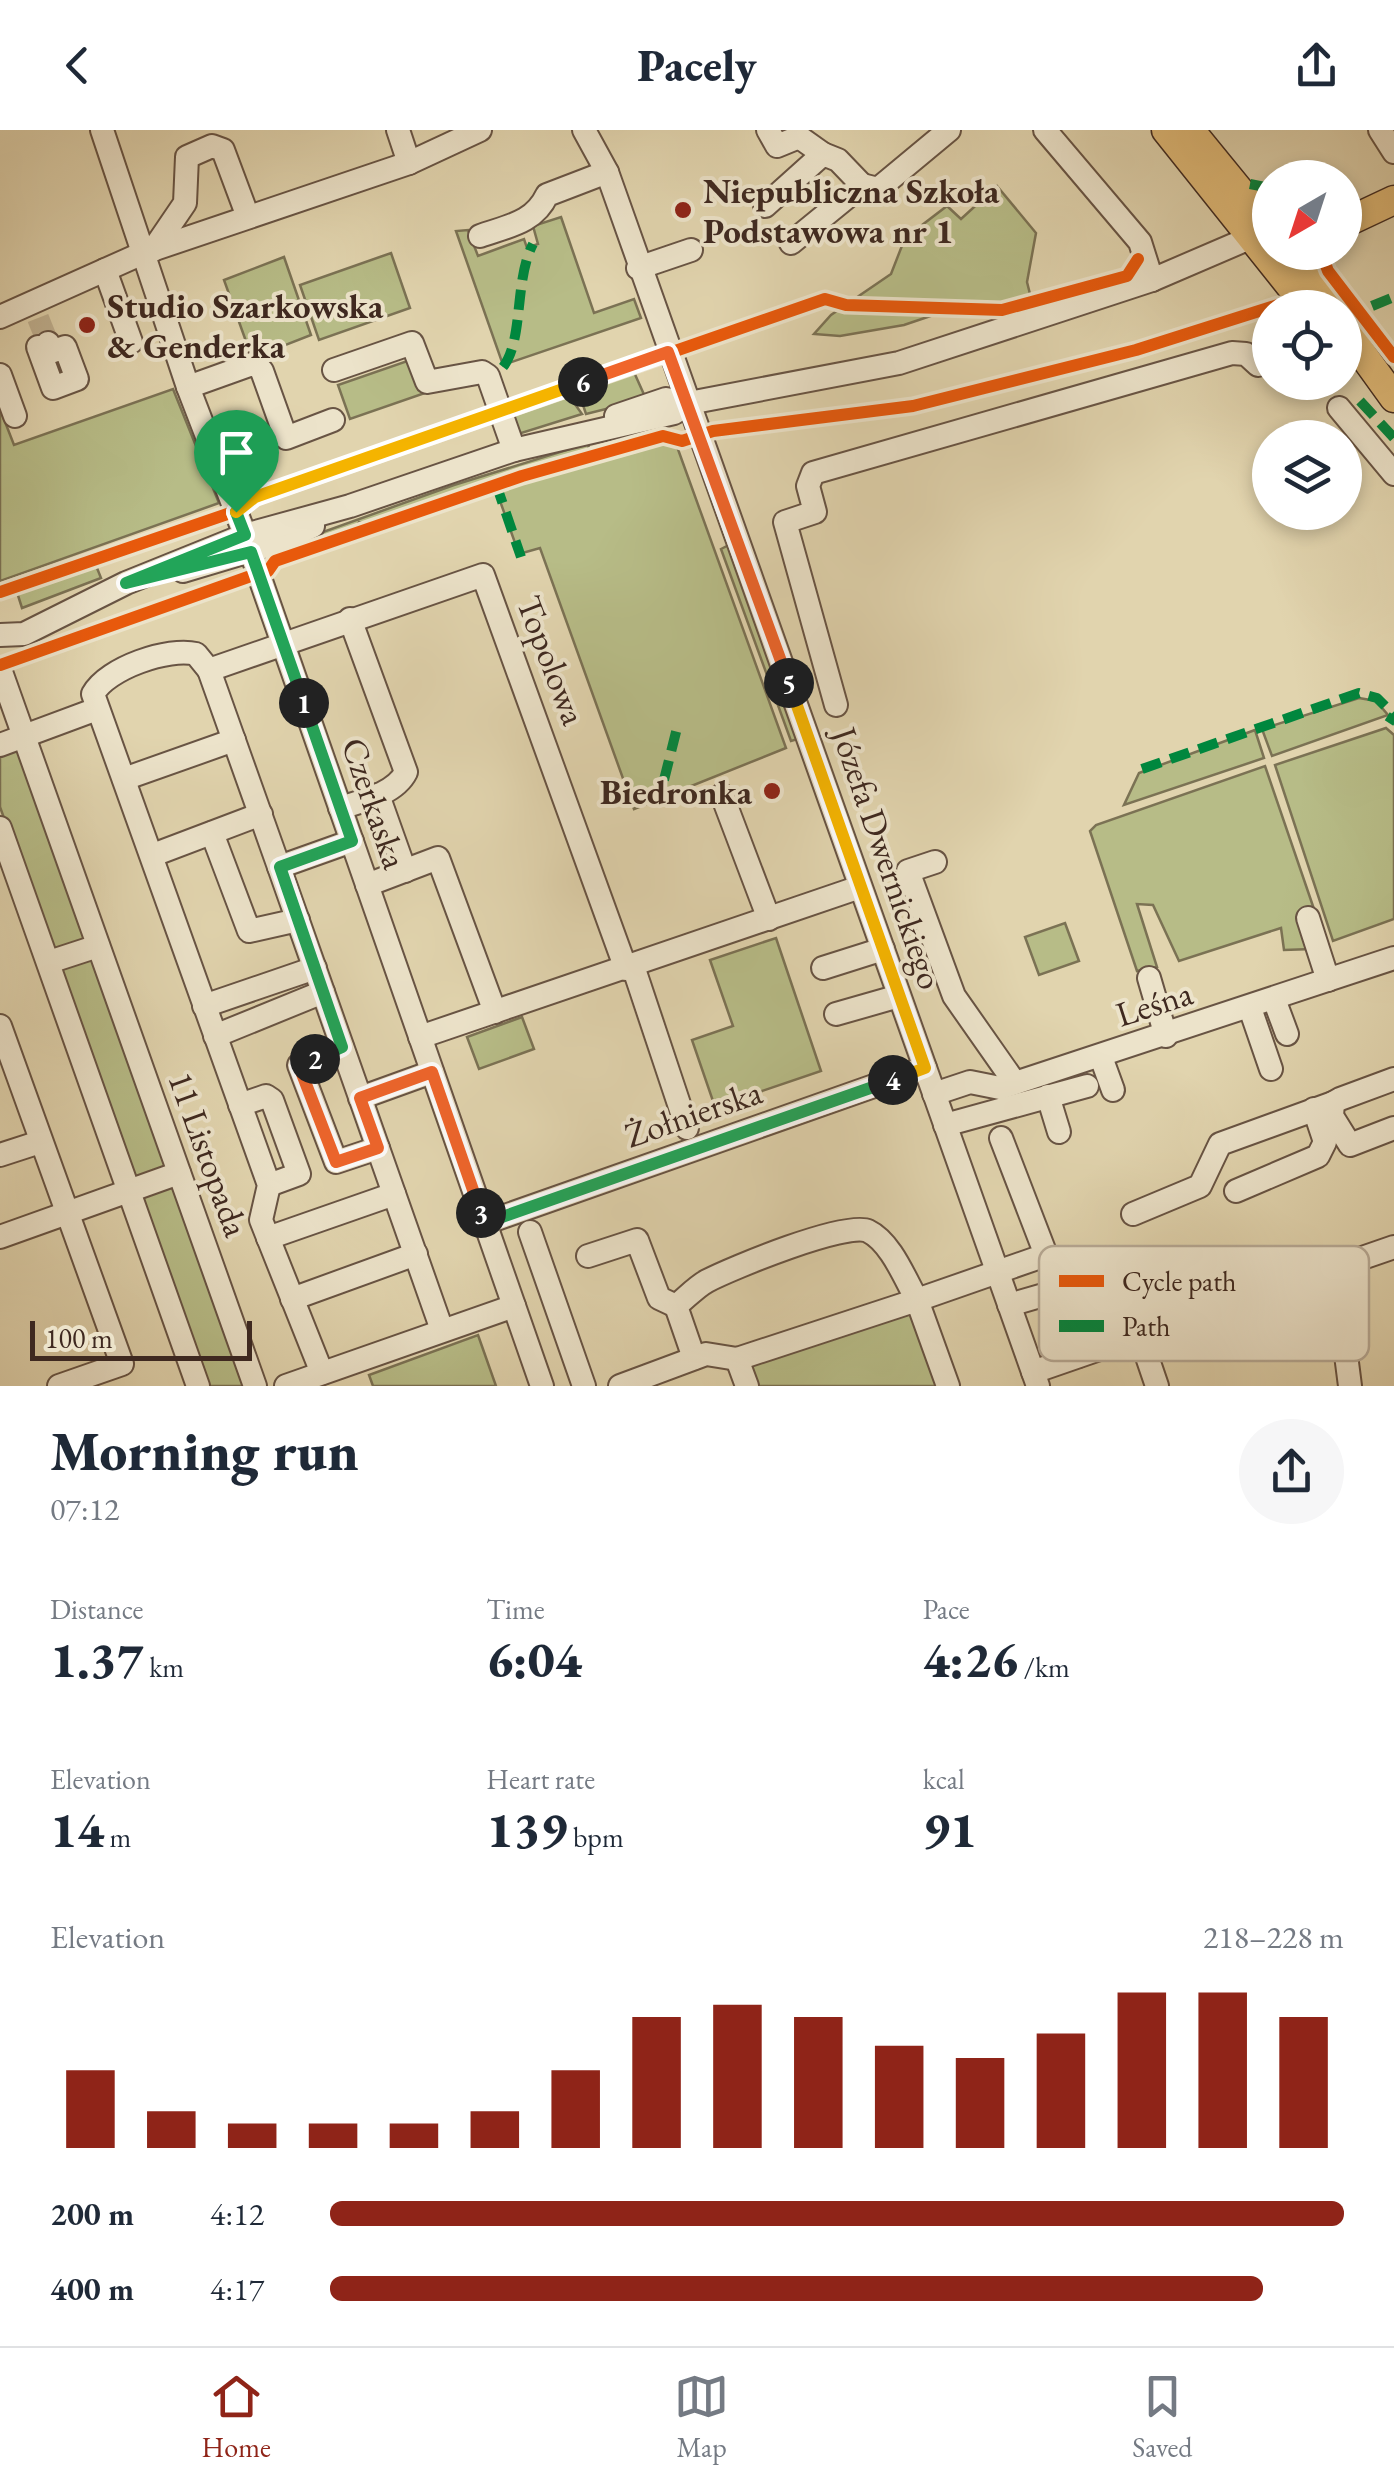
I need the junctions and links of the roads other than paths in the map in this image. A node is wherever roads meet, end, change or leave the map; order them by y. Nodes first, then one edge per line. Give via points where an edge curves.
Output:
1 (102, 130) edge
2 (398, 130) edge
3 (480, 130) edge
4 (584, 130) edge
5 (768, 130) edge
6 (949, 130) edge
7 (1045, 130) edge
8 (1166, 130) edge
9 (1190, 130) edge
10 (1380, 130) edge
11 (1394, 152) edge
12 (823, 154) junction
13 (410, 162) junction
14 (607, 172) junction
15 (862, 185) junction
16 (1394, 200) edge
17 (766, 206) dead end
18 (1362, 215) edge
19 (1252, 216) edge
20 (248, 217) junction
21 (1252, 223) edge
22 (480, 236) dead end
23 (791, 244) dead end
24 (1252, 249) edge
25 (691, 250) dead end
26 (148, 251) junction
27 (638, 268) junction
28 (106, 270) junction
29 (1296, 270) edge
30 (1152, 280) junction
31 (1314, 290) edge
32 (0, 316) edge
33 (132, 342) dead end
34 (1362, 354) edge
35 (1252, 360) edge
36 (1362, 364) edge
37 (334, 370) dead end
38 (0, 375) edge
39 (188, 387) junction
40 (1389, 392) edge
41 (689, 403) junction
42 (1339, 408) dead end
43 (16, 416) dead end
44 (333, 420) dead end
45 (514, 450) junction
46 (1394, 474) edge
47 (248, 543) junction
48 (350, 619) junction
49 (0, 632) edge
50 (282, 642) junction
51 (0, 669) edge
52 (209, 670) junction
53 (836, 705) dead end
54 (97, 709) junction
55 (23, 736) junction
56 (234, 740) junction
57 (0, 745) edge
58 (124, 779) junction
59 (378, 795) junction
60 (722, 795) dead end
61 (340, 808) junction
62 (261, 814) junction
63 (0, 828) edge
64 (212, 833) junction
65 (352, 841) junction
66 (153, 855) junction
67 (935, 862) dead end
68 (280, 867) junction
69 (405, 870) junction
70 (367, 885) junction
71 (860, 887) junction
72 (1308, 918) dead end
73 (769, 919) junction
74 (298, 920) junction
75 (98, 946) junction
76 (882, 949) junction
77 (1394, 958) edge
78 (49, 962) junction
79 (315, 968) junction
80 (629, 968) junction
81 (823, 968) dead end
82 (1149, 978) dead end
83 (1328, 980) junction
84 (324, 992) junction
85 (900, 996) junction
86 (1274, 999) junction
87 (204, 1006) junction
88 (1250, 1008) junction
89 (494, 1012) junction
90 (836, 1014) dead end
91 (0, 1026) edge
92 (1287, 1034) dead end
93 (215, 1036) junction
94 (1166, 1036) junction
95 (420, 1038) junction
96 (342, 1047) junction
97 (1101, 1057) junction
98 (5, 1058) edge
99 (925, 1068) junction
100 (1271, 1069) dead end
101 (432, 1072) junction
102 (1394, 1079) edge
103 (1015, 1083) junction
104 (1086, 1086) dead end
105 (1113, 1090) dead end
106 (934, 1094) junction
107 (1048, 1096) junction
108 (360, 1098) junction
109 (240, 1105) junction
110 (1323, 1106) junction
111 (944, 1124) junction
112 (687, 1128) dead end
113 (1394, 1128) edge
114 (1059, 1132) dead end
115 (1001, 1138) dead end
116 (40, 1142) junction
117 (378, 1148) junction
118 (0, 1155) edge
119 (179, 1173) junction
120 (269, 1185) junction
121 (129, 1190) junction
122 (1236, 1191) dead end
123 (394, 1194) junction
124 (66, 1212) junction
125 (1133, 1214) dead end
126 (485, 1223) junction
127 (530, 1232) dead end
128 (0, 1237) edge
129 (268, 1238) junction
130 (1043, 1246) edge
131 (1394, 1247) edge
132 (416, 1254) junction
133 (588, 1256) dead end
134 (1369, 1256) edge
135 (1039, 1258) edge
136 (997, 1274) junction
137 (1039, 1296) edge
138 (292, 1299) junction
139 (917, 1300) junction
140 (1009, 1305) junction
141 (514, 1306) junction
142 (676, 1306) junction
143 (442, 1330) junction
144 (694, 1358) junction
145 (737, 1358) junction
146 (1069, 1361) edge
147 (1148, 1361) edge
148 (1347, 1361) edge
149 (350, 1363) junction
150 (322, 1373) junction
151 (126, 1375) edge
152 (1035, 1379) edge
153 (628, 1385) edge
154 (59, 1386) edge
155 (198, 1386) edge
156 (255, 1386) edge
157 (286, 1386) edge
158 (359, 1386) edge
159 (542, 1386) edge
160 (584, 1386) edge
161 (747, 1386) edge
162 (948, 1386) edge
163 (1157, 1386) edge
164 (1350, 1386) edge

1 - 26 street, Czerkaska
2 - 13 street
3 - 13 street
4 - 14 street, Józefa Dwernickiego
5 - 12 street via 777,146 800,137
6 - 15 street via 878,189
7 - 30 street via 1140,242
8 - 21 main road
9 - 19 main road
10 - 11 street
12 - 15 street
12 - 17 street
13 - 20 street
14 - 22 street via 547,194 530,218
14 - 27 street, Józefa Dwernickiego
15 - 23 street
16 - 18 main road
20 - 26 street
20 - 26 street via 223,150 212,146 187,157 185,204
24 - 30 street
25 - 27 street
26 - 28 street
26 - 39 street, Czerkaska
27 - 41 street, Józefa Dwernickiego
28 - 32 street via 30,312
28 - 33 street
29 - 31 main road
30 - 41 street via 899,363
34 - 40 main road
35 - 53 street via 1232,353 813,473 808,486 815,512 785,522
36 - 40 main road
37 - 45 street via 412,343 427,382 482,372
38 - 43 street
39 - 44 street via 255,364 286,438
39 - 47 street, Czerkaska
41 - 45 street via 649,402
41 - 71 street, Józefa Dwernickiego
42 - 46 street
45 - 47 street
47 - 49 street via 126,583 24,634
47 - 50 street, Czerkaska
48 - 50 street, Topolowa
48 - 59 street via 406,772
48 - 80 street, Topolowa via 483,575
50 - 52 street, Topolowa
50 - 61 street, Czerkaska
51 - 55 street, 11 Listopada
52 - 54 street via 186,652 107,676 94,694
52 - 56 street
54 - 55 street
54 - 58 street
55 - 57 street
55 - 75 street, 11 Listopada
56 - 58 street
56 - 62 street
58 - 66 street
59 - 61 street
59 - 69 street
60 - 73 street
61 - 65 street, Czerkaska
62 - 64 street
62 - 68 street
63 - 78 street
64 - 66 street
64 - 74 street via 249,931
65 - 68 street
65 - 70 street, Czerkaska
66 - 87 street
67 - 103 street via 908,872 954,996
68 - 74 street
69 - 70 street
69 - 89 street via 438,858
70 - 95 street, Czerkaska
71 - 73 street
71 - 76 street, Józefa Dwernickiego
72 - 83 street
73 - 80 street
74 - 79 street
75 - 78 street
75 - 119 street, 11 Listopada
76 - 81 street
76 - 85 street, Józefa Dwernickiego
77 - 83 street, Leśna
78 - 121 street
79 - 84 street
79 - 87 street
80 - 89 street
80 - 112 street
82 - 94 street
83 - 86 street, Leśna
84 - 93 street
84 - 96 street
85 - 90 street
85 - 99 street, Józefa Dwernickiego
86 - 88 street, Leśna
86 - 92 street
87 - 93 street
88 - 94 street, Leśna
88 - 100 street
89 - 95 street
91 - 98 street
93 - 109 street
94 - 97 street, Leśna
95 - 101 street, Czerkaska
96 - 108 street
96 - 117 street via 299,1066 336,1162
97 - 103 street, Leśna
97 - 105 street
98 - 116 street
99 - 106 street, Józefa Dwernickiego
99 - 126 street, Żołnierska
101 - 108 street
101 - 126 street, Czerkaska
102 - 110 street
103 - 106 street, Leśna via 1000,1088 970,1082
104 - 107 street
106 - 111 street, Józefa Dwernickiego
107 - 111 street
107 - 114 street
108 - 117 street
109 - 120 street
109 - 120 street via 272,1100 299,1174
110 - 113 street via 1350,1145
110 - 122 street via 1318,1156
110 - 125 street via 1220,1144 1200,1186
111 - 136 street, Józefa Dwernickiego
115 - 130 street
116 - 118 street
116 - 124 street
117 - 123 street
119 - 121 street
119 - 156 street, 11 Listopada
120 - 129 street via 262,1220
121 - 124 street
121 - 155 street
123 - 129 street
123 - 132 street
124 - 128 street
124 - 151 street
126 - 141 street, Czerkaska
127 - 160 street
129 - 138 street
131 - 134 street
132 - 138 street
132 - 143 street
133 - 142 street via 637,1240 659,1298
135 - 136 street
136 - 139 street
136 - 140 street, Józefa Dwernickiego
137 - 140 street
138 - 150 street
139 - 142 street via 888,1250 873,1233 857,1228 706,1282
139 - 145 street
139 - 162 street
140 - 152 street, Józefa Dwernickiego
141 - 143 street
141 - 159 street, Czerkaska
142 - 144 street
143 - 149 street
144 - 145 street
144 - 153 street
145 - 161 street
146 - 152 street
147 - 163 street
148 - 164 street
149 - 150 street
149 - 158 street
150 - 157 street
151 - 154 street

